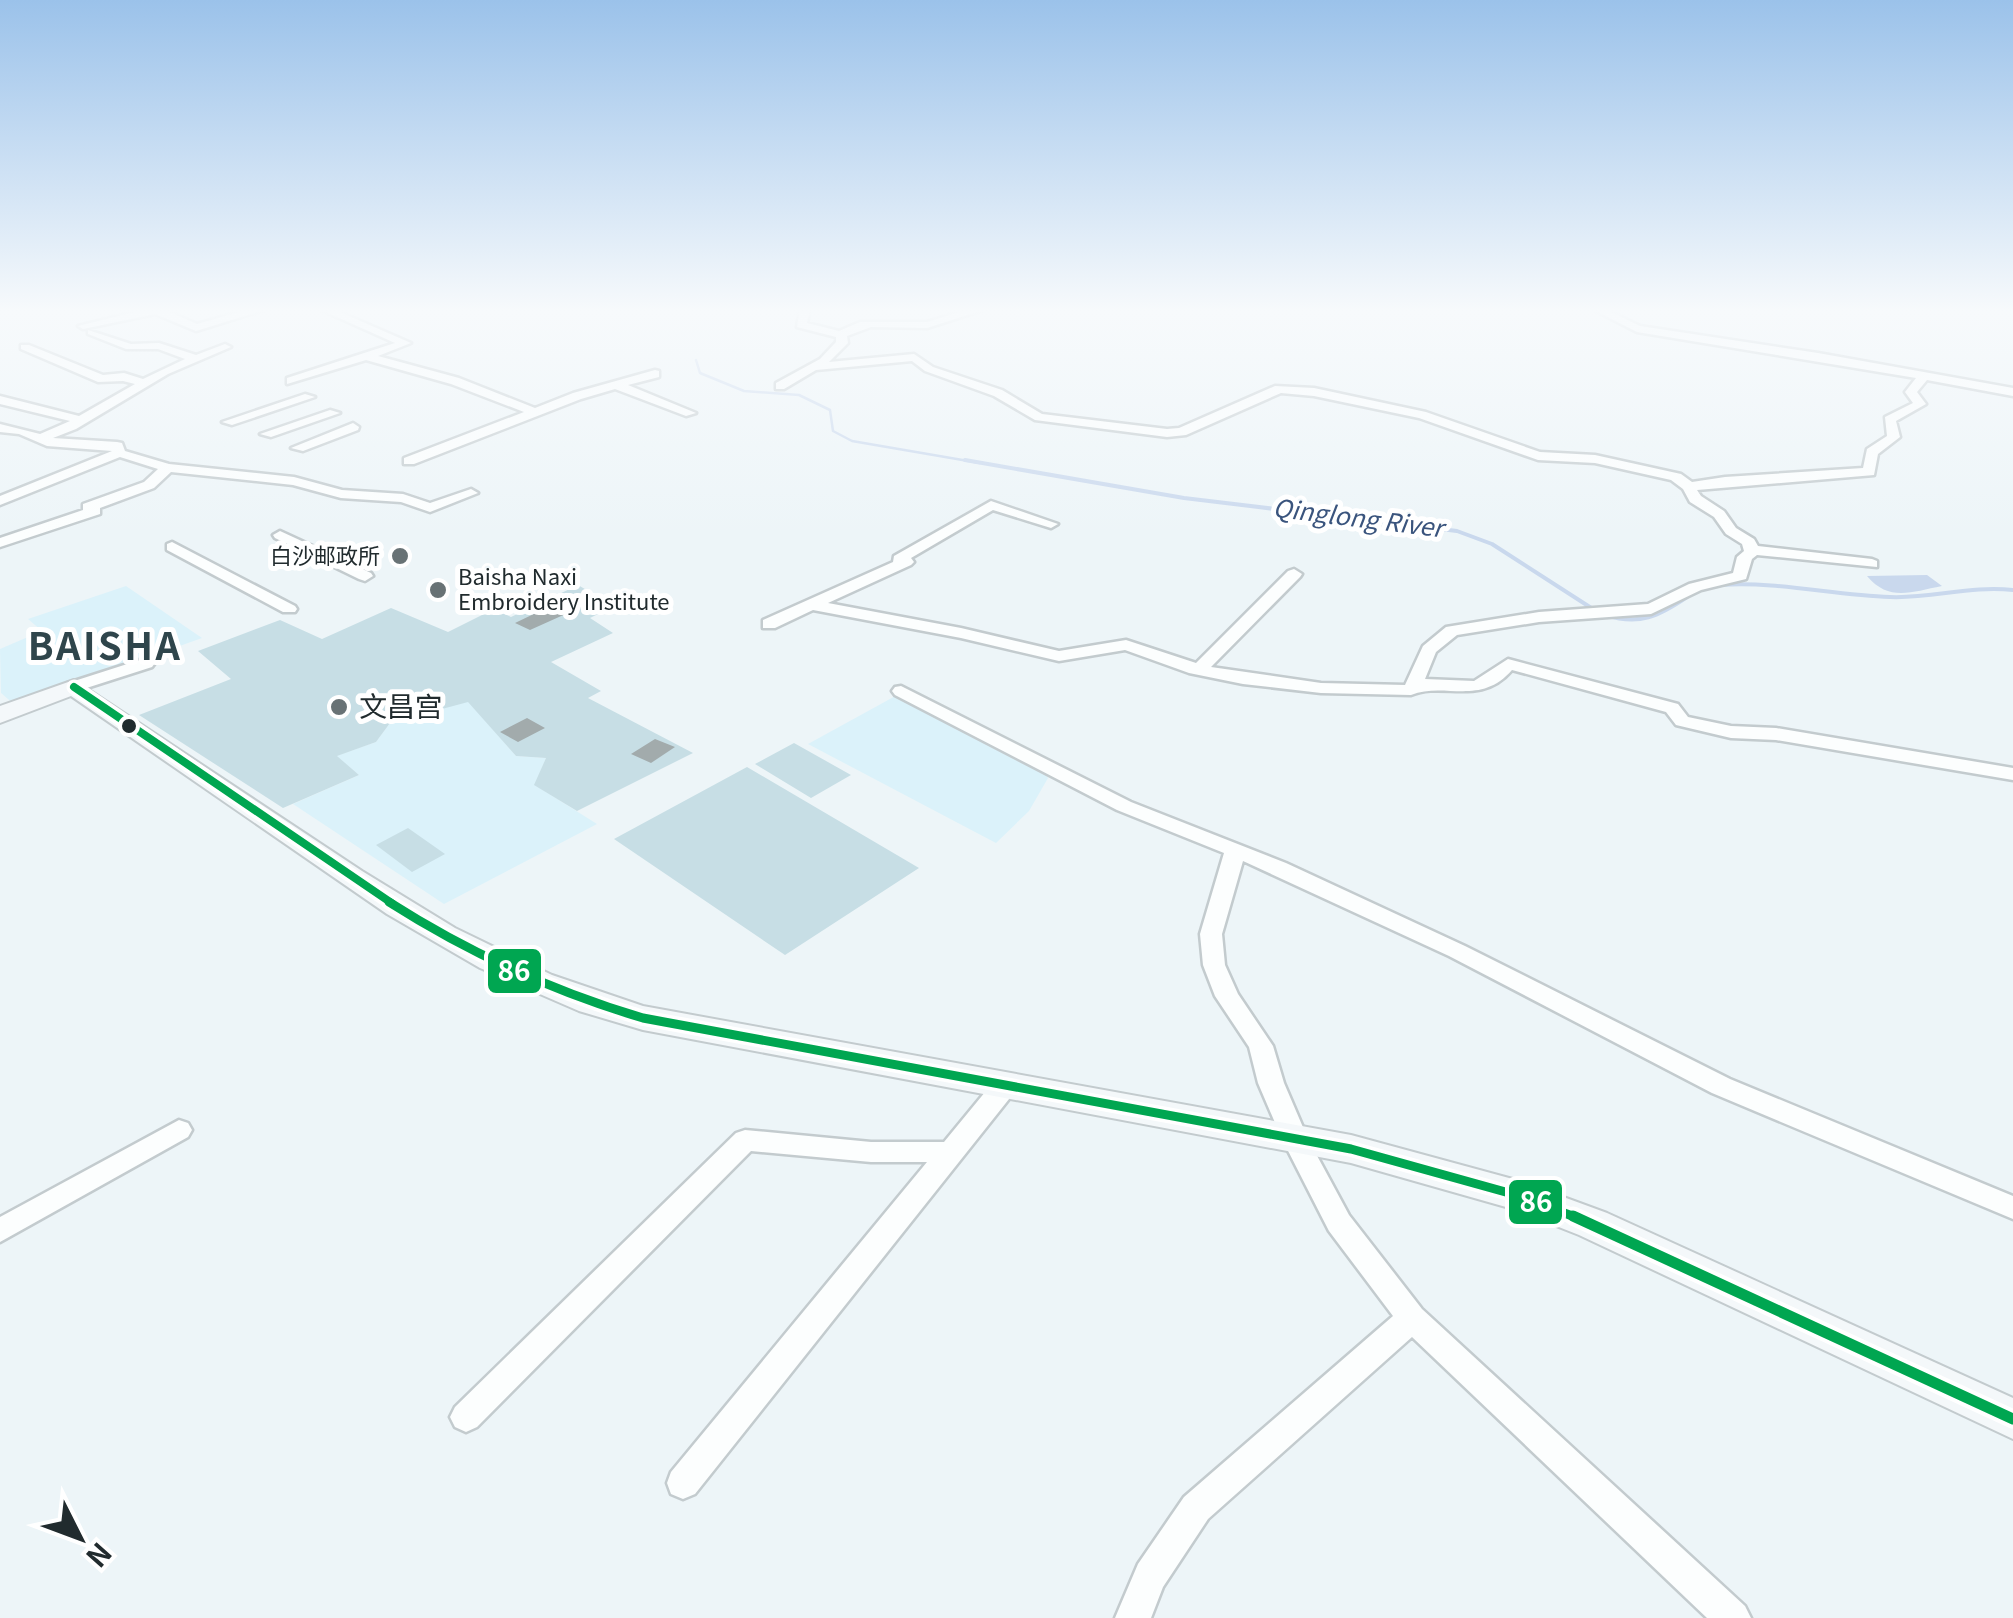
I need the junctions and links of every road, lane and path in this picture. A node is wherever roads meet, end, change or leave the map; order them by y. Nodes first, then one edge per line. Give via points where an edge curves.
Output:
1 (141, 385) edge
2 (464, 385) edge
3 (623, 385) edge
4 (783, 385) edge
5 (974, 385) edge
6 (1917, 385) edge
7 (1971, 385) edge
8 (618, 386) junction
9 (780, 386) dead end
10 (2013, 392) edge
11 (309, 397) dead end
12 (0, 400) edge
13 (535, 412) junction
14 (334, 413) dead end
15 (690, 413) dead end
16 (82, 420) junction
17 (228, 422) dead end
18 (0, 428) edge
19 (353, 428) dead end
20 (266, 434) dead end
21 (40, 439) junction
22 (298, 448) dead end
23 (119, 453) junction
24 (409, 461) dead end
25 (168, 468) junction
26 (1689, 487) junction
27 (471, 493) dead end
28 (0, 500) edge
29 (1050, 524) dead end
30 (280, 536) dead end
31 (0, 543) edge
32 (172, 547) dead end
33 (1751, 550) junction
34 (1872, 564) dead end
35 (1294, 574) dead end
36 (365, 576) dead end
37 (812, 606) junction
38 (288, 609) dead end
39 (769, 624) dead end
40 (146, 663) dead end
41 (1200, 670) junction
42 (1414, 683) junction
43 (74, 688) junction
44 (901, 692) dead end
45 (0, 715) edge
46 (2013, 774) edge
47 (1234, 851) junction
48 (1004, 1087) junction
49 (179, 1130) dead end
50 (1295, 1140) junction
51 (949, 1152) junction
52 (2013, 1208) edge
53 (0, 1230) edge
54 (1412, 1318) junction
55 (466, 1417) dead end
56 (2013, 1419) edge
57 (683, 1483) dead end
58 (1134, 1618) edge
59 (1733, 1618) edge

1 - 16 street
2 - 13 street
3 - 8 street
4 - 9 street
5 - 26 street via 1039,417 1175,434 1279,389 1307,391 1429,417 1538,456 1652,470
6 - 26 street via 1910,392 1920,404 1889,420 1894,437 1872,452 1870,472
7 - 10 street
8 - 13 street
8 - 15 street
11 - 17 street
12 - 16 street
13 - 24 street
14 - 20 street
16 - 21 street
18 - 21 street
19 - 22 street
21 - 23 street via 111,445
23 - 25 street
23 - 28 street
25 - 27 street via 294,481 430,508
25 - 31 street via 149,485 88,507 95,511
26 - 33 street
29 - 37 street via 990,506 899,559 906,562
30 - 36 street
32 - 38 street
33 - 34 street
33 - 42 street via 1740,576 1695,587 1659,607 1452,631 1432,645
35 - 41 street
37 - 39 street
37 - 41 street via 1060,656 1126,644
40 - 43 street
41 - 42 street via 1321,688 1411,690
42 - 46 street via 1471,687 1496,681 1508,664 1672,708 1682,720 1731,732
43 - 45 main road
43 - 48 main road via 327,861 540,987 642,1018
44 - 47 street via 1124,806
47 - 50 street via 1212,934 1214,965 1261,1046
47 - 52 street via 1457,950 1721,1086
48 - 50 main road
48 - 51 street
49 - 53 street
50 - 54 street via 1348,1236
50 - 56 main road via 1434,1170 1557,1210
51 - 55 street via 745,1140
51 - 57 street
54 - 58 street via 1196,1508 1150,1576
54 - 59 street

